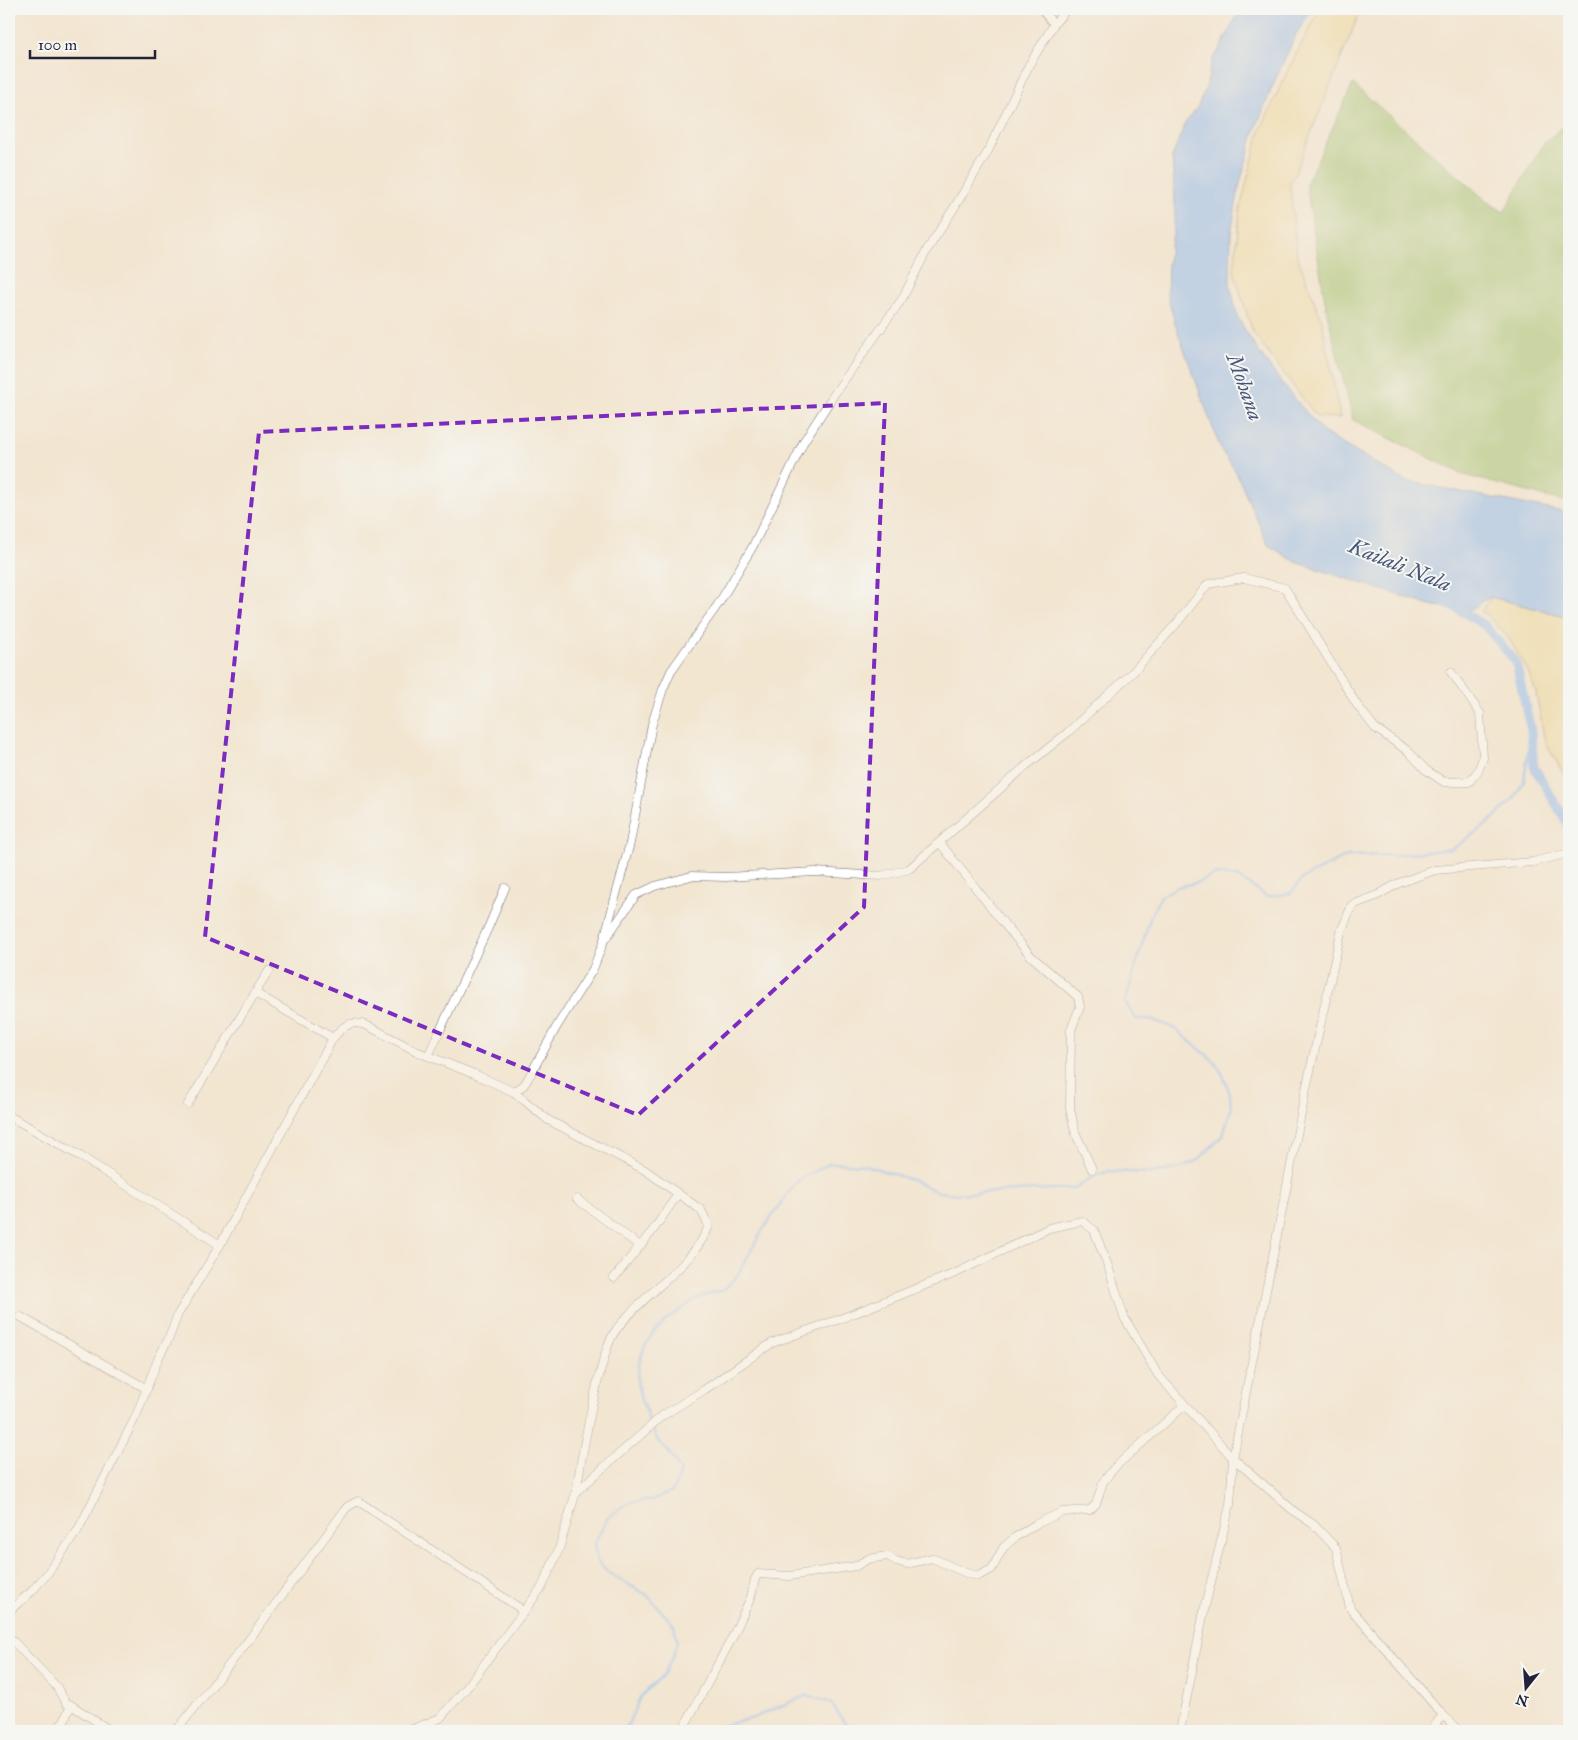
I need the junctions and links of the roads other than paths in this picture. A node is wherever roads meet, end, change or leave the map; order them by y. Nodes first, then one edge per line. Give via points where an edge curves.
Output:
1 (1041, 9) edge
2 (1068, 9) edge
3 (1054, 24) junction
4 (1451, 672) dead end
5 (940, 843) junction
6 (1569, 853) edge
7 (505, 888) dead end
8 (603, 943) junction
9 (269, 971) dead end
10 (255, 993) junction
11 (333, 1038) junction
12 (428, 1056) junction
13 (514, 1092) junction
14 (188, 1104) dead end
15 (9, 1116) edge
16 (1092, 1169) dead end
17 (678, 1194) junction
18 (577, 1199) dead end
19 (220, 1245) junction
20 (640, 1246) junction
21 (614, 1278) dead end
22 (21, 1317) dead end
23 (147, 1388) junction
24 (1185, 1405) junction
25 (1233, 1458) junction
26 (576, 1492) junction
27 (9, 1611) edge
28 (523, 1613) junction
29 (9, 1637) edge
30 (71, 1705) junction
31 (1443, 1715) junction
32 (685, 1725) dead end
33 (55, 1731) edge
34 (111, 1731) edge
35 (176, 1731) edge
36 (408, 1731) edge
37 (1180, 1731) edge
38 (1430, 1731) edge
39 (1460, 1731) edge

1 - 3 street
2 - 3 street
3 - 8 street via 1028,65 987,153 926,250 902,299 804,441 752,546 663,689 652,724 630,843
4 - 5 street via 1480,713 1482,758 1470,782 1444,782 1375,728 1285,588 1244,578 1208,584 1133,672
5 - 8 street via 909,869 881,876 815,872 690,876 655,886 636,895
5 - 16 street via 1031,956 1078,997 1080,1007 1071,1030 1070,1108 1075,1132
6 - 25 street via 1533,862 1435,870 1352,905 1341,932 1306,1089
7 - 12 street
8 - 13 street via 593,969 524,1084
9 - 10 street
10 - 11 street
10 - 14 street
11 - 12 street via 350,1023 358,1022
11 - 19 street
12 - 13 street
13 - 17 street via 548,1120 645,1170
15 - 19 street via 80,1156
17 - 20 street
17 - 26 street via 700,1210 709,1226 705,1238 694,1253 638,1304 615,1332 605,1355 587,1426
18 - 20 street
19 - 23 street via 178,1314
20 - 21 street
22 - 23 street
23 - 27 street via 78,1530 47,1574
24 - 25 street
24 - 26 street via 1158,1375 1124,1317 1094,1230 1082,1221 1049,1228 958,1272 772,1343 656,1421
24 - 32 street via 1115,1467 1103,1482 1096,1504 1090,1510 1062,1512 1036,1524 1014,1538 1003,1548 992,1569 978,1576 932,1558 907,1564 888,1556 868,1559 856,1566 789,1576 758,1574 731,1640
25 - 31 street via 1313,1524 1336,1548 1350,1608
25 - 37 street via 1230,1504
26 - 28 street via 559,1549 542,1587
28 - 35 street via 358,1501 347,1507 248,1641
28 - 36 street via 440,1718
29 - 30 street
30 - 33 street
30 - 34 street
31 - 38 street
31 - 39 street

